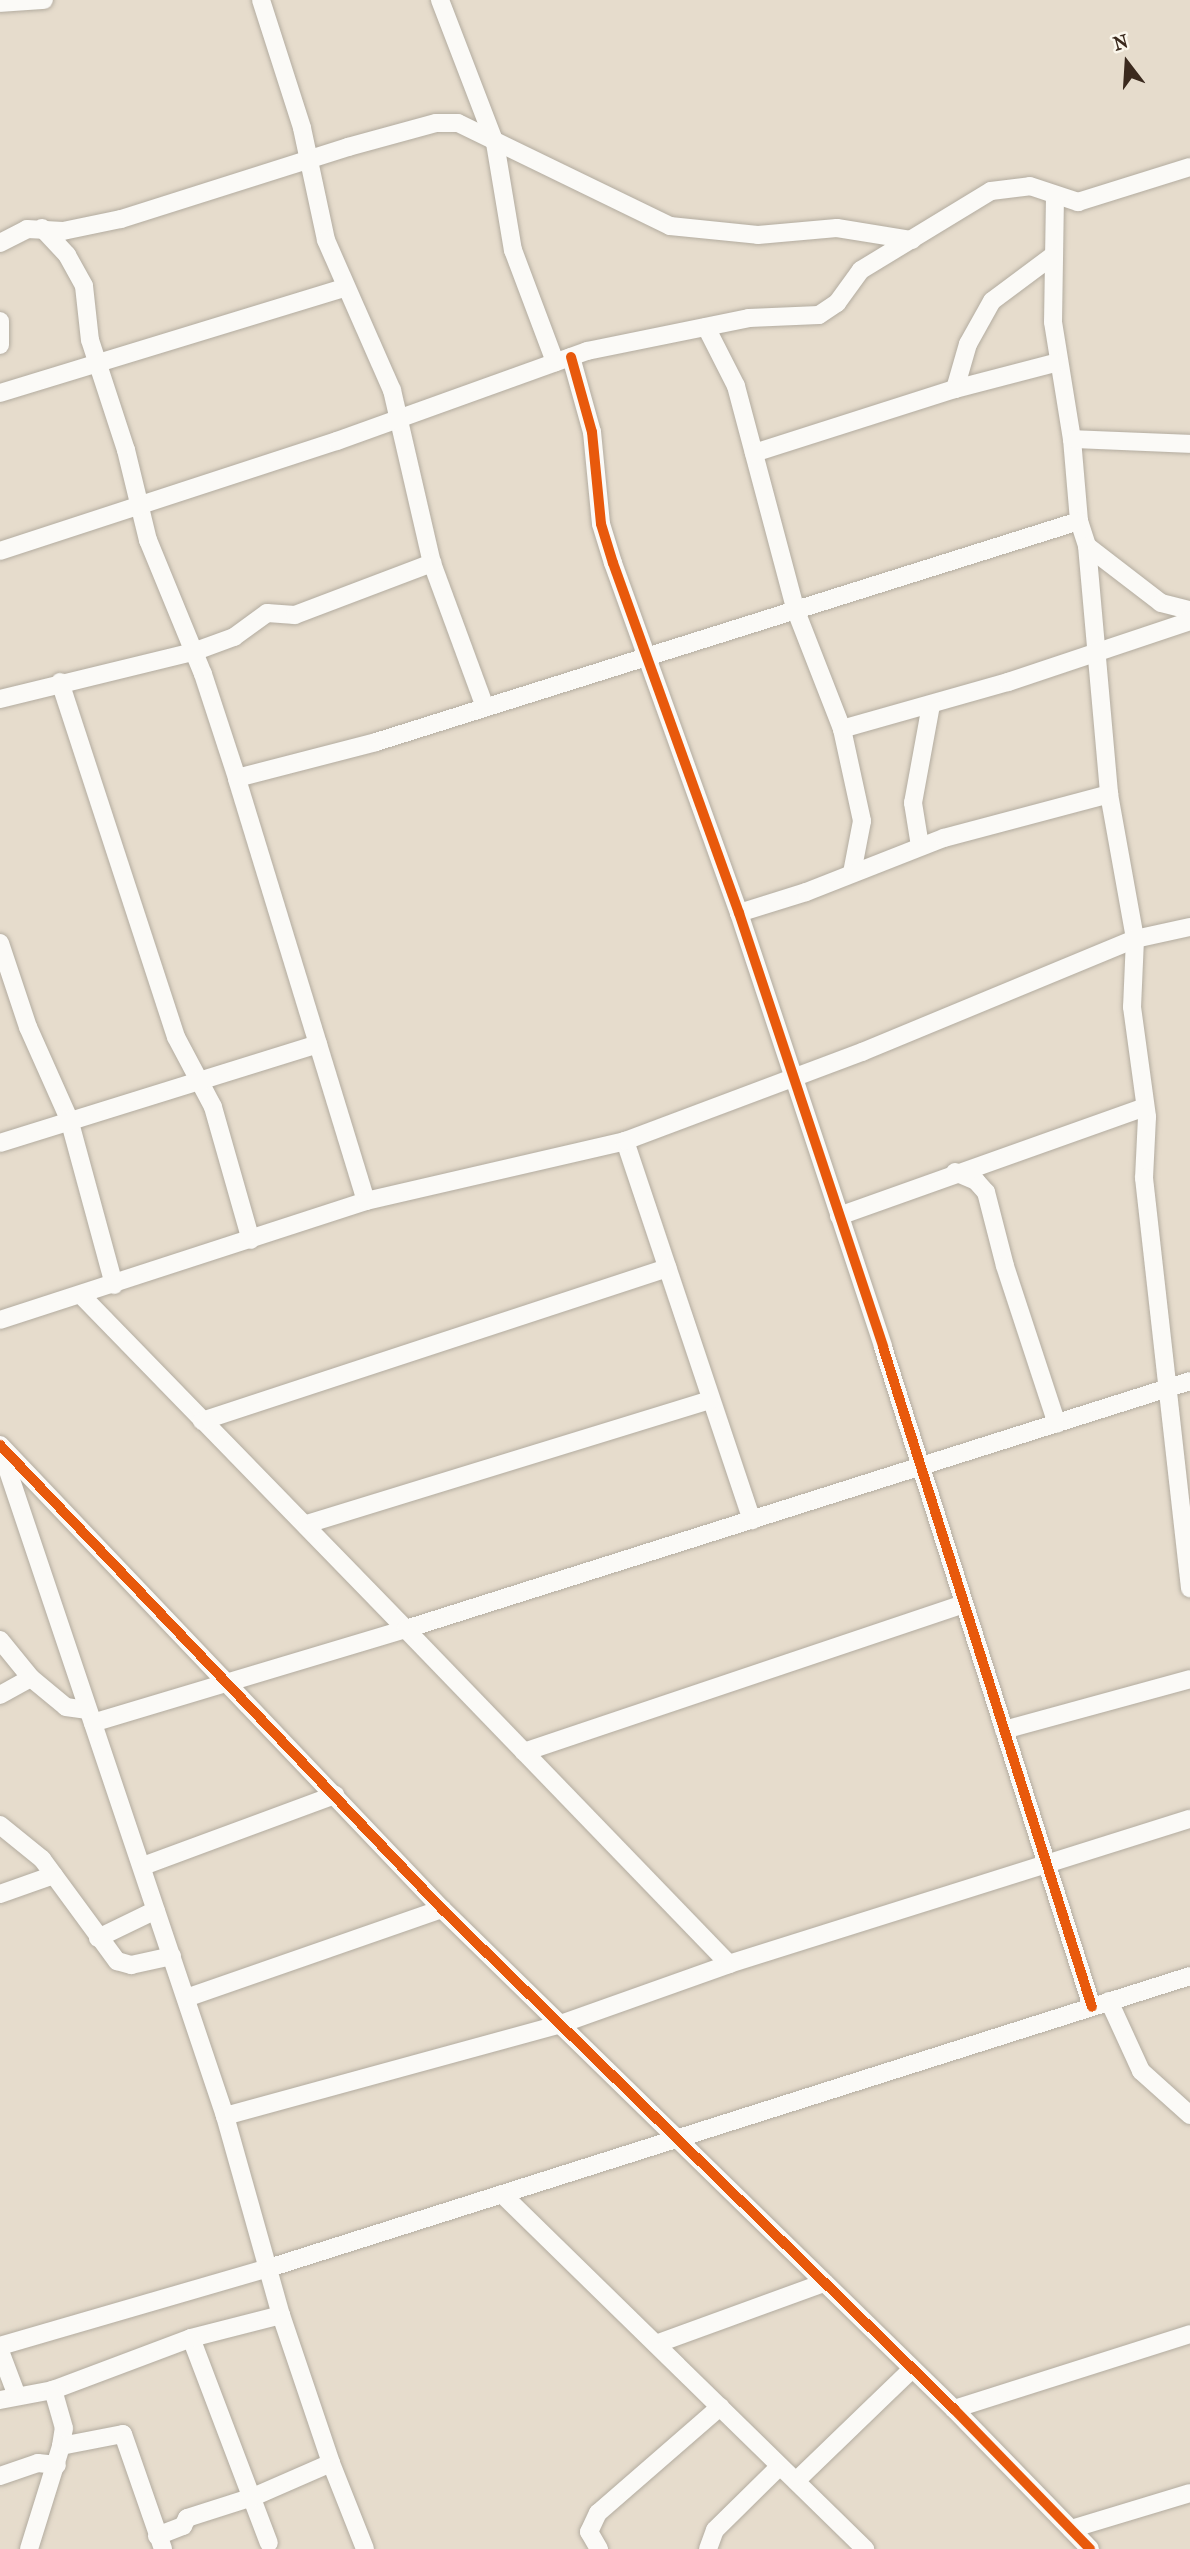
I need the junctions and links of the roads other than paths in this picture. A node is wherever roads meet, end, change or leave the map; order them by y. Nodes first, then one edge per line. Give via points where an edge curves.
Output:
1 (44, 0) edge
2 (261, 0) edge
3 (440, 0) edge
4 (0, 3) edge
5 (495, 143) junction
6 (309, 160) junction
7 (1190, 167) edge
8 (1055, 195) junction
9 (42, 228) junction
10 (912, 240) junction
11 (0, 243) edge
12 (1051, 257) junction
13 (344, 288) junction
14 (0, 321) edge
15 (706, 327) junction
16 (0, 345) edge
17 (563, 359) junction
18 (96, 361) junction
19 (1059, 362) junction
20 (955, 389) junction
21 (0, 393) edge
22 (402, 418) junction
23 (1072, 439) junction
24 (1190, 444) edge
25 (754, 453) junction
26 (139, 505) junction
27 (1079, 521) junction
28 (1087, 546) junction
29 (0, 551) edge
30 (432, 563) junction
31 (1190, 610) edge
32 (796, 611) junction
33 (1190, 621) edge
34 (1096, 650) junction
35 (193, 652) junction
36 (646, 656) junction
37 (60, 682) junction
38 (0, 699) edge
39 (931, 705) junction
40 (485, 707) junction
41 (842, 729) junction
42 (237, 778) junction
43 (1109, 794) junction
44 (920, 846) junction
45 (852, 873) junction
46 (739, 912) junction
47 (1190, 927) edge
48 (1135, 939) junction
49 (0, 943) edge
50 (318, 1044) junction
51 (793, 1077) junction
52 (199, 1083) junction
53 (1145, 1107) junction
54 (69, 1119) junction
55 (625, 1141) junction
56 (0, 1143) edge
57 (956, 1172) junction
58 (366, 1201) junction
59 (839, 1216) junction
60 (251, 1240) junction
61 (668, 1268) junction
62 (114, 1285) junction
63 (81, 1295) junction
64 (0, 1320) edge
65 (1190, 1381) edge
66 (1168, 1390) junction
67 (710, 1400) junction
68 (202, 1422) junction
69 (1057, 1424) junction
70 (0, 1447) edge
71 (920, 1464) junction
72 (752, 1520) junction
73 (307, 1524) junction
74 (1190, 1588) edge
75 (964, 1604) junction
76 (406, 1629) junction
77 (0, 1640) edge
78 (31, 1678) junction
79 (1190, 1678) edge
80 (227, 1684) junction
81 (0, 1695) edge
82 (90, 1716) junction
83 (1004, 1730) junction
84 (524, 1752) junction
85 (335, 1795) junction
86 (1190, 1819) edge
87 (0, 1825) edge
88 (143, 1866) junction
89 (1047, 1866) junction
90 (54, 1875) junction
91 (0, 1894) edge
92 (442, 1909) junction
93 (156, 1910) junction
94 (97, 1938) junction
95 (172, 1956) junction
96 (729, 1964) junction
97 (1190, 1976) edge
98 (186, 1998) junction
99 (1100, 2004) junction
100 (558, 2025) junction
101 (1190, 2115) edge
102 (225, 2116) junction
103 (672, 2137) junction
104 (502, 2194) junction
105 (269, 2268) junction
106 (824, 2283) junction
107 (281, 2315) junction
108 (1190, 2333) edge
109 (191, 2337) junction
110 (656, 2344) junction
111 (0, 2349) edge
112 (912, 2369) junction
113 (54, 2390) junction
114 (8, 2398) edge
115 (720, 2407) junction
116 (954, 2409) junction
117 (61, 2446) junction
118 (331, 2463) junction
119 (57, 2465) junction
120 (780, 2466) junction
121 (0, 2476) edge
122 (796, 2481) junction
123 (1190, 2493) edge
124 (253, 2497) junction
125 (1071, 2529) junction
126 (160, 2543) edge
127 (269, 2543) dead end
128 (29, 2549) edge
129 (365, 2549) edge
130 (599, 2549) edge
131 (708, 2549) edge
132 (865, 2549) edge
133 (1090, 2549) edge

1 - 4 street
2 - 6 street via 279,47
3 - 5 street
5 - 6 street via 458,123 436,123
5 - 10 street via 538,158 670,226 758,235 837,228
5 - 17 street via 513,250
6 - 9 street via 121,219 63,231
6 - 13 street via 326,240
7 - 8 street via 1077,202
8 - 10 street via 1030,186 991,191
8 - 12 street
9 - 11 street via 13,233
9 - 18 street via 78,271
10 - 15 street via 861,270 826,313
12 - 19 street
12 - 20 street via 992,301 968,344
13 - 18 street
13 - 22 street via 378,354
14 - 16 street
15 - 17 street
15 - 25 street via 736,386
17 - 22 street
17 - 36 street via 595,450 601,524
18 - 21 street
18 - 26 street
19 - 20 street
19 - 23 street
20 - 25 street
22 - 26 street
22 - 30 street
23 - 24 street
23 - 27 street
25 - 32 street
26 - 29 street
26 - 35 street via 164,586
27 - 28 street
27 - 32 street
28 - 31 street via 1161,603
28 - 34 street
30 - 35 street via 295,615 267,613 234,637
30 - 40 street
32 - 36 street
32 - 41 street
33 - 34 street via 1159,635
34 - 39 street
34 - 43 street
35 - 37 street
35 - 42 street
36 - 40 street
36 - 46 street
37 - 38 street
37 - 52 street via 176,1037
39 - 41 street
39 - 44 street via 913,803
40 - 42 street via 376,742
41 - 45 street via 862,821
42 - 50 street
43 - 44 street
43 - 48 street
44 - 45 street
45 - 46 street
46 - 51 street
47 - 48 street
48 - 51 street
48 - 53 street via 1133,1034
49 - 54 street via 28,1027
50 - 52 street
50 - 58 street
51 - 55 street
51 - 59 street
52 - 54 street
52 - 60 street via 213,1107
53 - 57 street
53 - 66 street via 1144,1178
54 - 56 street
54 - 62 street
55 - 58 street
55 - 61 street
57 - 59 street
57 - 69 street via 976,1181 986,1192
58 - 60 street
59 - 71 street
60 - 62 street
61 - 67 street
61 - 68 street
62 - 63 street
63 - 64 street
63 - 68 street
65 - 66 street
66 - 69 street
66 - 74 street
67 - 72 street
67 - 73 street
68 - 73 street
69 - 71 street
70 - 80 street
70 - 82 street
71 - 72 street
71 - 75 street
72 - 76 street
73 - 76 street
75 - 83 street
75 - 84 street
76 - 80 street
76 - 84 street
77 - 78 street
78 - 81 street
78 - 82 street via 66,1707
79 - 83 street
80 - 82 street
80 - 85 street
82 - 88 street
83 - 89 street
84 - 96 street
85 - 88 street
85 - 92 street
86 - 89 street
87 - 90 street via 42,1859
88 - 93 street
89 - 96 street
89 - 99 street
90 - 91 street
90 - 94 street
92 - 98 street
92 - 100 street
93 - 94 street
93 - 95 street
94 - 95 street via 117,1961 131,1965
95 - 98 street
96 - 100 street
97 - 99 street
98 - 102 street
99 - 101 street via 1142,2071
99 - 103 street
100 - 102 street
100 - 103 street
102 - 105 street
103 - 104 street
103 - 106 street
104 - 105 street
104 - 110 street
105 - 107 street
105 - 111 street
106 - 110 street
106 - 112 street
107 - 109 street
107 - 118 street
108 - 116 street
109 - 113 street
109 - 124 street
110 - 115 street
111 - 114 street
112 - 116 street
112 - 122 street
113 - 114 street
113 - 117 street via 64,2428
115 - 120 street
115 - 130 street via 598,2513 589,2532
116 - 125 street
117 - 119 street
117 - 126 street via 123,2434
118 - 124 street
118 - 129 street
119 - 121 street via 38,2463
119 - 128 street
120 - 122 street
120 - 131 street via 716,2530
122 - 132 street
123 - 125 street
124 - 126 street via 187,2518
124 - 127 street
125 - 133 street

